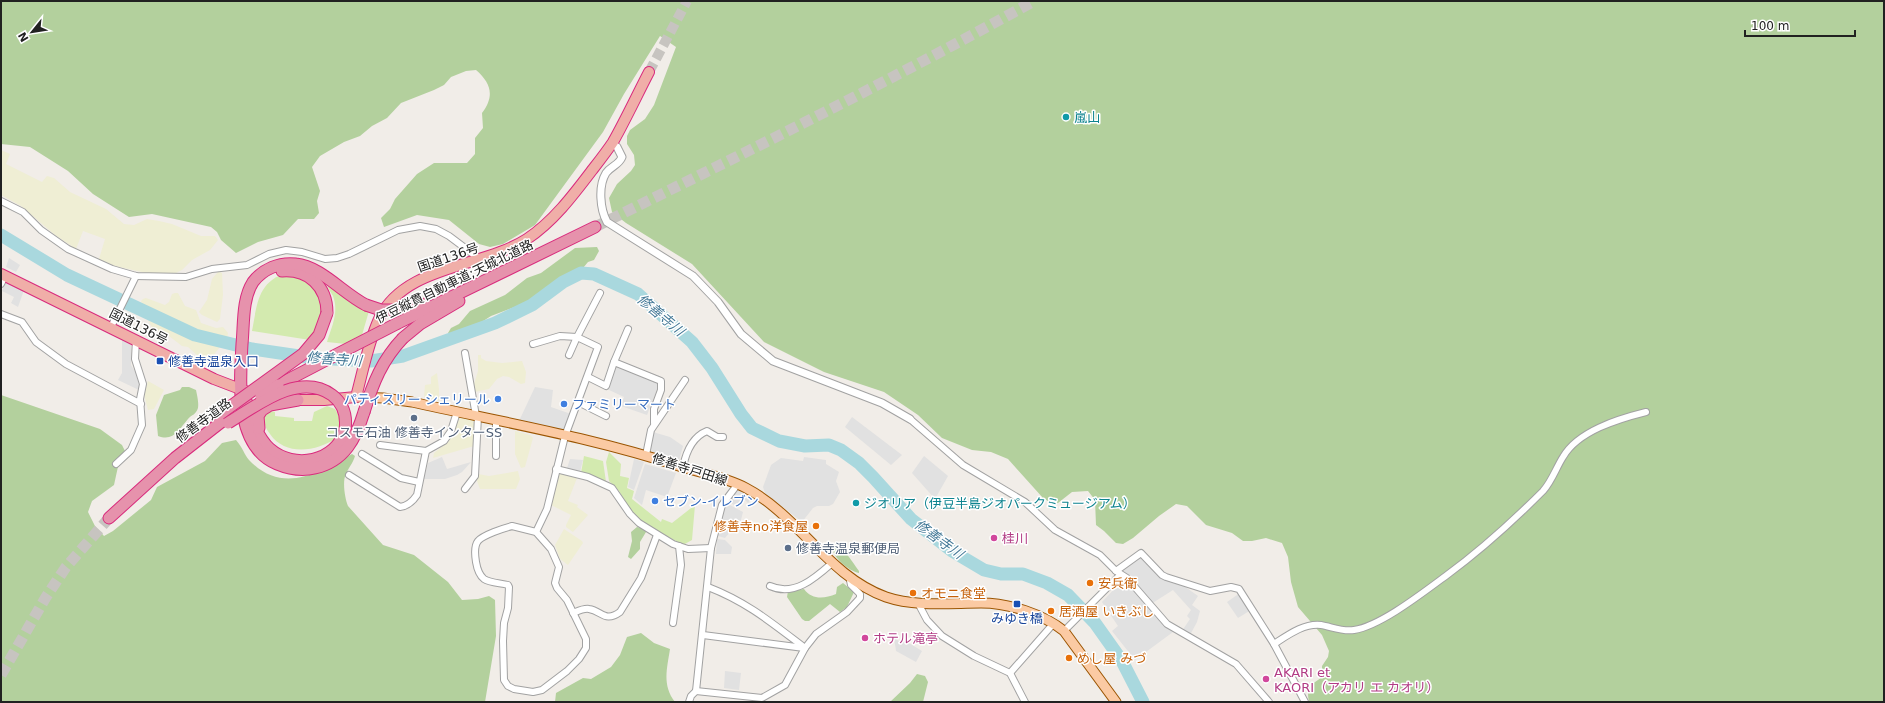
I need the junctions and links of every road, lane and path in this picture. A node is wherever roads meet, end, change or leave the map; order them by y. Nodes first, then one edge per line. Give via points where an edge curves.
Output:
1 (649, 72) tunnel mouth
2 (612, 143) junction
3 (1, 201) edge
4 (595, 227) tunnel mouth
5 (481, 260) junction
6 (519, 264) junction
7 (505, 271) junction
8 (136, 276) junction
9 (2, 278) edge
10 (600, 293) dead end
11 (1, 314) edge
12 (113, 324) junction
13 (628, 329) dead end
14 (245, 333) junction
15 (577, 337) junction
16 (136, 339) junction
17 (532, 344) dead end
18 (465, 354) dead end
19 (569, 355) dead end
20 (326, 360) joint
21 (614, 362) junction
22 (588, 377) junction
23 (685, 380) dead end
24 (242, 390) junction
25 (356, 397) junction
26 (298, 400) junction
27 (578, 402) junction
28 (141, 404) junction
29 (457, 412) junction
30 (1646, 412) dead end
31 (477, 416) junction
32 (606, 416) dead end
33 (225, 419) junction
34 (910, 419) joint
35 (496, 420) junction
36 (654, 423) junction
37 (566, 436) junction
38 (723, 437) dead end
39 (264, 442) junction
40 (380, 445) dead end
41 (426, 451) junction
42 (362, 454) dead end
43 (496, 456) dead end
44 (650, 459) junction
45 (116, 464) dead end
46 (683, 467) junction
47 (556, 468) junction
48 (349, 474) dead end
49 (419, 482) junction
50 (737, 484) junction
51 (465, 489) dead end
52 (132, 497) junction
53 (109, 518) tunnel mouth
54 (536, 532) junction
55 (657, 535) junction
56 (679, 546) junction
57 (711, 548) junction
58 (832, 563) junction
59 (1118, 573) junction
60 (849, 576) junction
61 (770, 586) dead end
62 (708, 587) junction
63 (918, 603) junction
64 (573, 613) junction
65 (674, 623) dead end
66 (1054, 623) junction
67 (1064, 631) junction
68 (703, 635) junction
69 (1274, 644) junction
70 (805, 648) junction
71 (1010, 673) junction
72 (696, 691) junction
73 (762, 700) edge
74 (689, 702) edge
75 (1025, 702) edge
76 (1116, 702) edge
77 (1269, 702) edge
78 (1305, 702) edge

1 - 2 highway, 国道136号
2 - 5 highway, 国道136号 via 569,200 541,228 515,246
2 - 34 street via 622,157 620,162 606,173 602,184 602,208 608,222 693,276 718,302 741,334 773,361 882,403
3 - 8 street via 23,212 41,230 68,249 112,269
4 - 6 highway, 伊豆縦貫自動車道;天城北道路
5 - 8 street via 449,236 436,229 420,226 398,230 337,258 324,259 286,250 269,254 247,265 212,269 186,277
5 - 25 highway, 国道136号 via 424,278 402,291 383,313 369,350
6 - 7 highway, 伊豆縦貫自動車道;天城北道路
6 - 24 highway, bridge via 420,324 403,338 388,355 377,374 355,437 341,455 321,466 296,469 281,466 261,454 252,442 244,422
7 - 14 highway, bridge via 428,303 398,310 382,310 366,305 308,267 295,263 282,264 263,272 250,288 245,304
7 - 20 highway, 伊豆縦貫自動車道;天城北道路, bridge
8 - 12 street
9 - 12 highway, 国道136号
10 - 15 street
11 - 28 street via 22,322 36,342 66,364
12 - 16 highway, 国道136号
13 - 21 street
14 - 24 highway
14 - 33 highway, bridge via 255,294 268,277 281,271 295,271 314,280 326,297 327,313 319,334 303,354
15 - 17 street via 560,336
15 - 19 street
15 - 22 street via 598,347
16 - 24 highway, 国道136号 via 214,379
16 - 28 street via 135,359 142,384
18 - 31 street
20 - 33 highway, 修善寺道路, bridge via 278,385
21 - 22 street via 607,386
21 - 36 street via 661,381 661,390 654,404
22 - 27 street
23 - 36 street
24 - 26 highway, 国道136号
24 - 39 highway via 255,426
25 - 26 highway, 国道136号
25 - 29 main road, 修善寺戸田線 via 412,402
26 - 39 highway via 270,405 260,413 258,420
27 - 32 street
27 - 37 street
28 - 45 street via 142,425 135,444
29 - 31 main road, 修善寺戸田線
29 - 41 street via 444,441
30 - 69 street via 1621,418 1574,442 1539,494 1469,558 1393,612 1368,627 1353,630 1312,625
31 - 35 main road, 修善寺戸田線
31 - 51 street via 475,476
33 - 39 highway, bridge via 284,391 301,387 323,390 335,397 346,415 345,430 339,444 321,457 306,461 284,458
33 - 52 highway
33 - 52 highway, 修善寺道路 via 155,475
34 - 59 street via 963,465 1024,502 1055,530 1100,555
35 - 37 main road, 修善寺戸田線
35 - 43 street
36 - 44 street via 648,439
37 - 44 main road, 修善寺戸田線
37 - 47 street
38 - 46 street via 717,437 707,431 703,433 688,448
40 - 41 street
41 - 49 street
42 - 49 street via 401,478
44 - 46 main road, 修善寺戸田線 via 671,467
46 - 50 main road, 修善寺戸田線
47 - 54 street via 547,509
47 - 55 street via 612,488 630,514
48 - 49 street via 400,507 414,500
50 - 57 street via 722,506
50 - 58 main road, 修善寺戸田線 via 782,514
52 - 53 highway, 修善寺道路
54 - 64 street via 554,555 559,567 555,583
54 - 64 street via 505,527 480,539 475,548 481,577 509,587 503,641 503,673 508,686 524,692 542,690 579,659 586,648 586,639
55 - 56 street
55 - 64 street via 641,578 620,612 608,616 587,608
56 - 57 street via 688,549
56 - 65 street via 681,565
57 - 62 street
58 - 60 main road, 修善寺戸田線
58 - 61 street via 802,585 778,590
59 - 67 street
59 - 69 street via 1141,553 1162,575 1210,591 1236,587 1247,599
59 - 77 street via 1127,578 1167,624 1236,664
60 - 63 main road, 修善寺戸田線 via 886,597
60 - 70 street via 850,585 860,594 860,598 847,612 816,634
62 - 68 street
62 - 70 street via 751,607
63 - 66 main road, 修善寺戸田線 via 996,604
63 - 71 street via 927,620 942,636 974,656
66 - 67 main road, 修善寺戸田線
66 - 71 street
67 - 76 main road, 修善寺戸田線
68 - 70 street
68 - 72 street
69 - 78 street
70 - 73 street via 785,685
71 - 75 street
72 - 73 street
72 - 74 street

